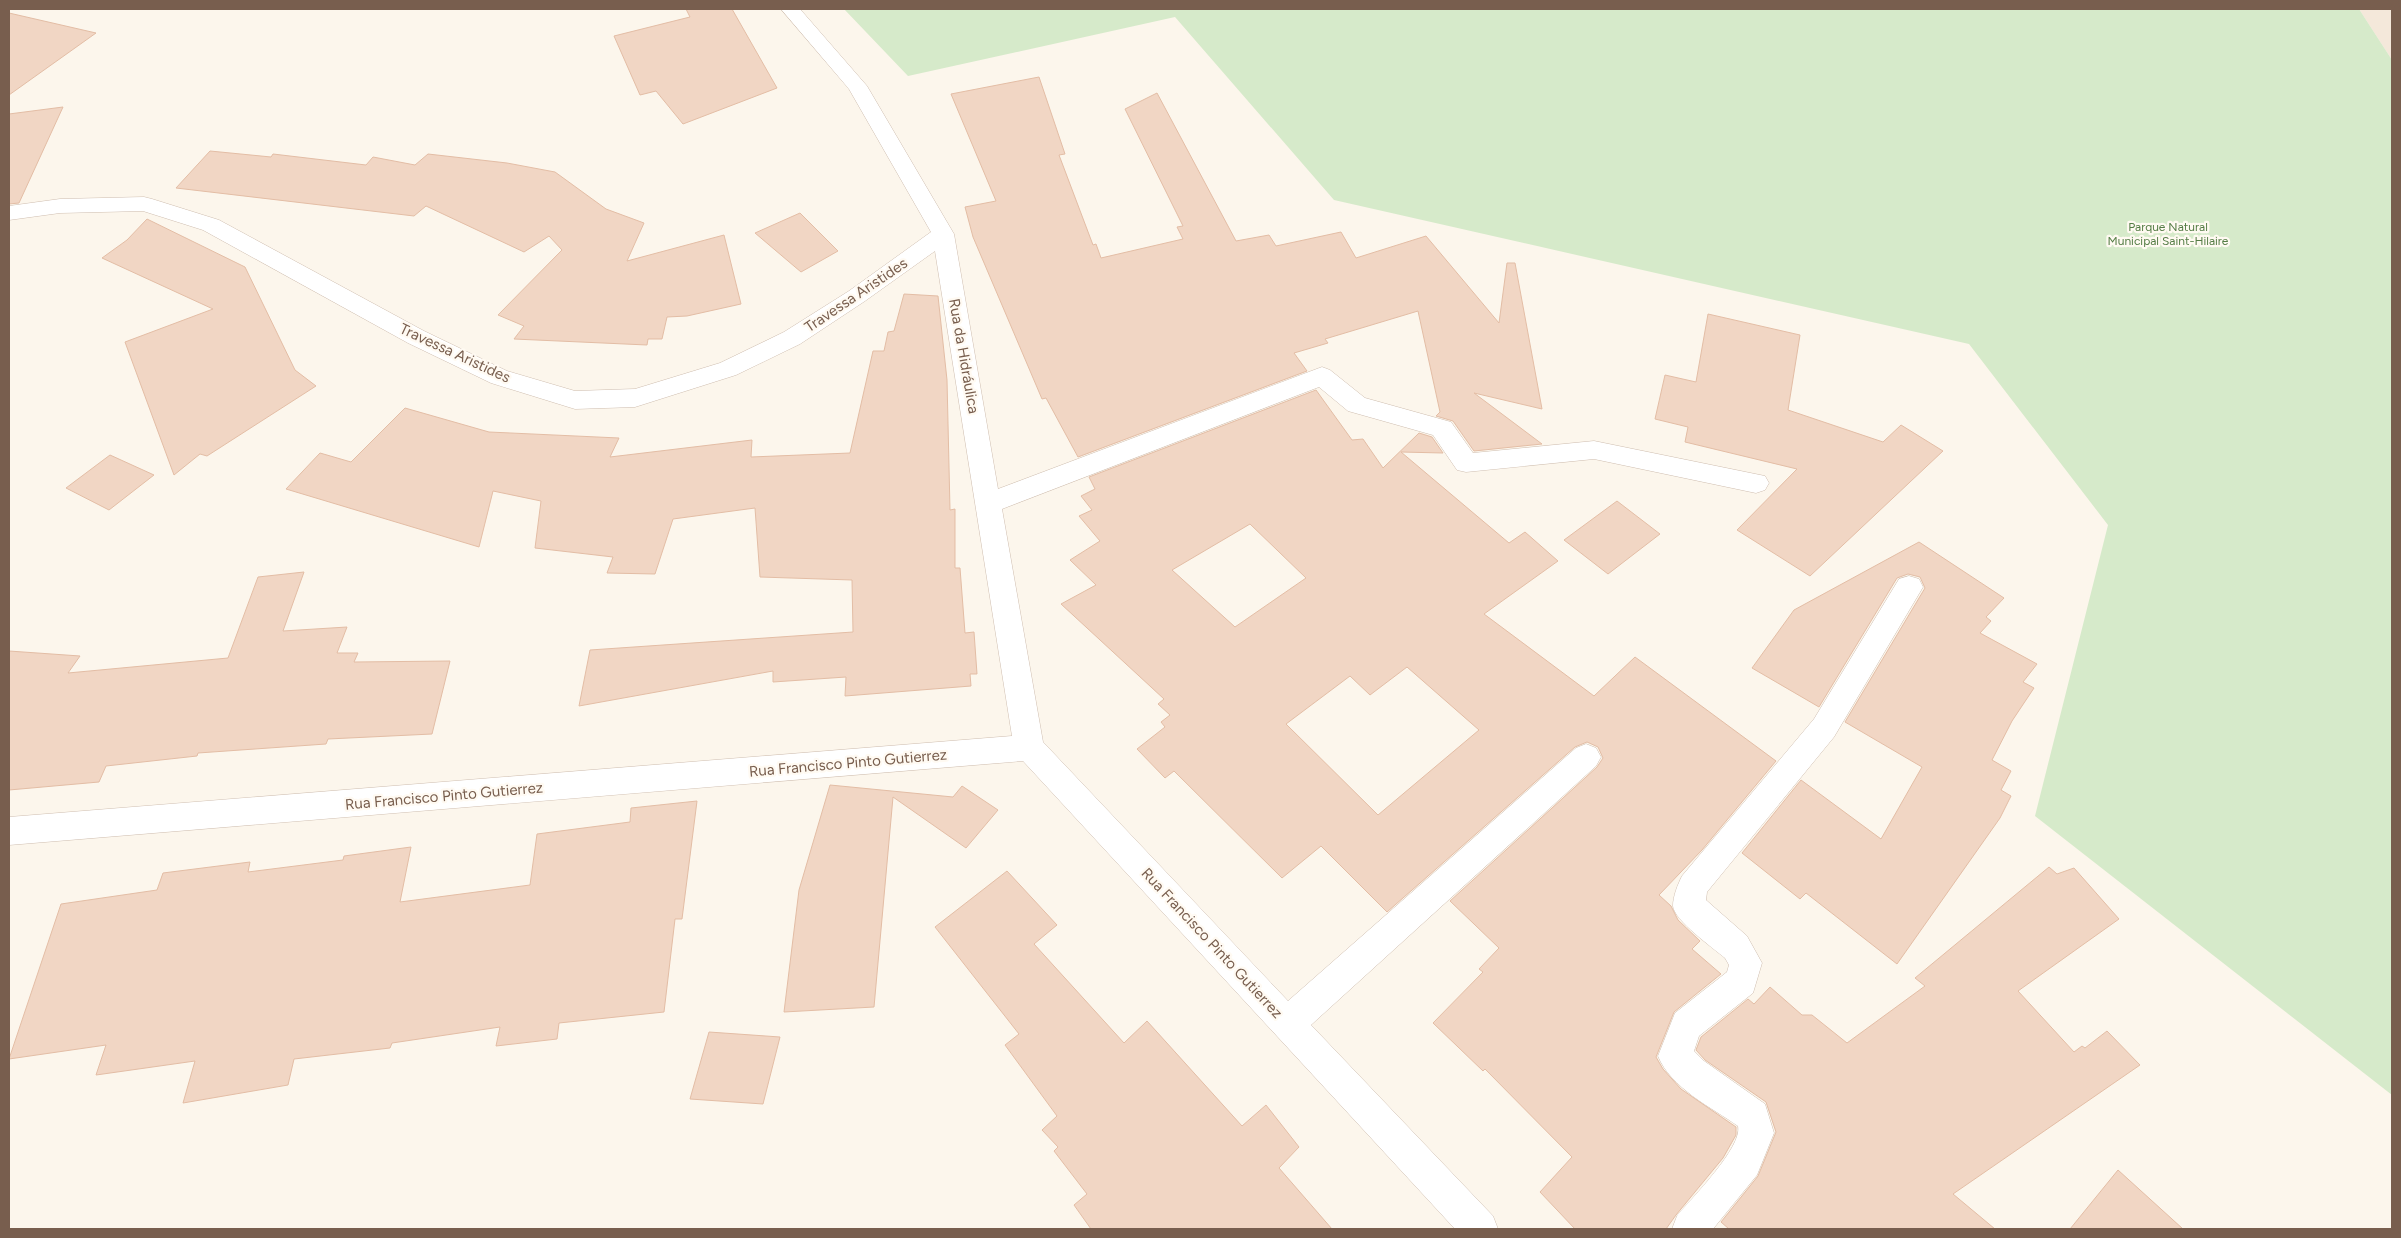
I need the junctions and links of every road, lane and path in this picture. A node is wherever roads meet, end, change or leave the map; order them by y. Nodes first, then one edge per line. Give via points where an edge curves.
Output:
1 (790, 9) edge
2 (9, 213) edge
3 (943, 234) junction
4 (1756, 483) dead end
5 (989, 503) junction
6 (1909, 587) dead end
7 (1029, 748) junction
8 (1586, 757) dead end
9 (9, 832) edge
10 (1287, 1024) junction
11 (1480, 1229) edge
12 (1690, 1229) edge

1 - 3 street, Rua da Hidráulica via 857,86
2 - 3 street, Travessa Aristides via 60,206 144,204 211,225 416,337 499,377 575,400 635,398 728,369 792,338
3 - 5 street, Rua da Hidráulica
4 - 5 street via 1594,450 1466,463 1442,428 1357,405 1322,376
5 - 7 street, Rua da Hidráulica
6 - 12 street via 1824,728 1693,886 1689,906 1736,947 1746,963 1741,982 1687,1026 1675,1056 1692,1073 1753,1116 1757,1133 1744,1162
7 - 9 street, Rua Francisco Pinto Gutierrez
7 - 10 street, Rua Francisco Pinto Gutierrez
8 - 10 street
10 - 11 street, Rua Francisco Pinto Gutierrez

